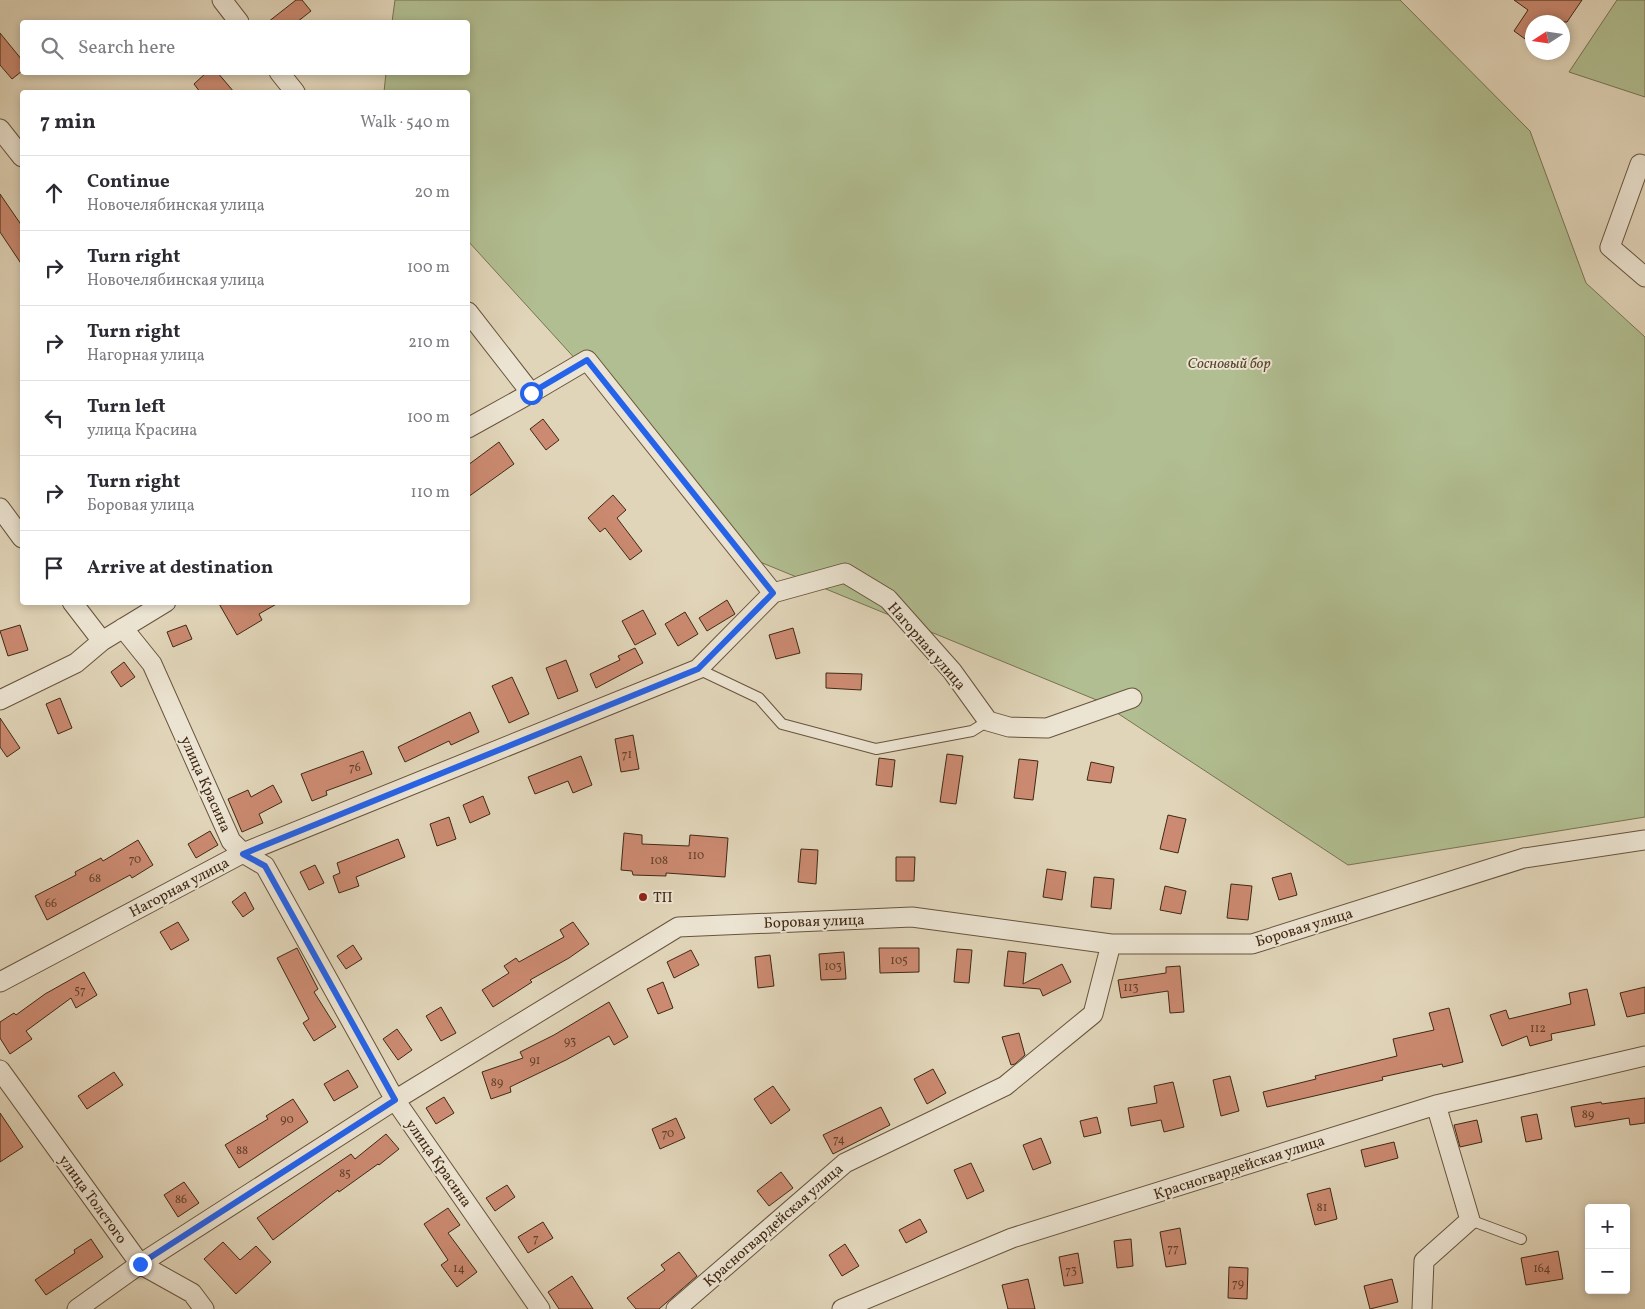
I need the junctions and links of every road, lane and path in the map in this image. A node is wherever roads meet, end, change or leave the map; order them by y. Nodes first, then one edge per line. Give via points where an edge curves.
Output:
1 (222, 0) edge
2 (238, 20) edge
3 (281, 75) edge
4 (292, 90) edge
5 (0, 129) edge
6 (20, 154) edge
7 (1640, 164) dead end
8 (1645, 277) edge
9 (470, 315) edge
10 (531, 393) junction
11 (470, 427) edge
12 (0, 508) edge
13 (20, 535) edge
14 (773, 593) junction
15 (74, 605) edge
16 (161, 605) edge
17 (124, 628) junction
18 (102, 641) junction
19 (698, 669) junction
20 (1132, 698) dead end
21 (0, 700) edge
22 (988, 721) junction
23 (1645, 840) edge
24 (243, 854) junction
25 (1111, 944) junction
26 (0, 982) edge
27 (1645, 1056) edge
28 (0, 1070) edge
29 (395, 1100) junction
30 (1436, 1105) junction
31 (1470, 1220) junction
32 (1521, 1239) dead end
33 (140, 1264) junction
34 (78, 1309) edge
35 (204, 1309) edge
36 (540, 1309) edge
37 (676, 1309) edge
38 (842, 1309) edge
39 (1422, 1309) edge

1 - 2 street
3 - 4 street
5 - 6 street
7 - 8 street via 1610,247
9 - 10 street
10 - 11 street
10 - 14 street via 587,360
12 - 13 street
14 - 19 street, Нагорная улица
14 - 22 street, Нагорная улица via 844,573 888,599 952,671
15 - 18 street
16 - 17 street
17 - 18 street
17 - 24 street, улица Красина via 152,664 231,841
18 - 21 street via 76,663
19 - 22 lane via 759,698 782,724 876,749 972,731
19 - 24 street, Нагорная улица
20 - 22 street via 1047,728 1010,727
23 - 25 street, Боровая улица via 1524,858 1252,944
24 - 26 street, Нагорная улица
24 - 29 street, улица Красина via 265,866
25 - 29 street, Боровая улица via 912,917 678,927
25 - 37 street, Красногвардейская улица via 1094,1014 1005,1086 845,1163
27 - 30 street, Красногвардейская улица
28 - 33 street, улица Толстого
29 - 33 street, Боровая улица
29 - 36 street, улица Красина
30 - 31 street
30 - 38 street, Красногвардейская улица via 1012,1238
31 - 32 lane
31 - 39 street via 1424,1261
33 - 34 street, Боровая улица
33 - 35 street, улица Толстого via 192,1293

